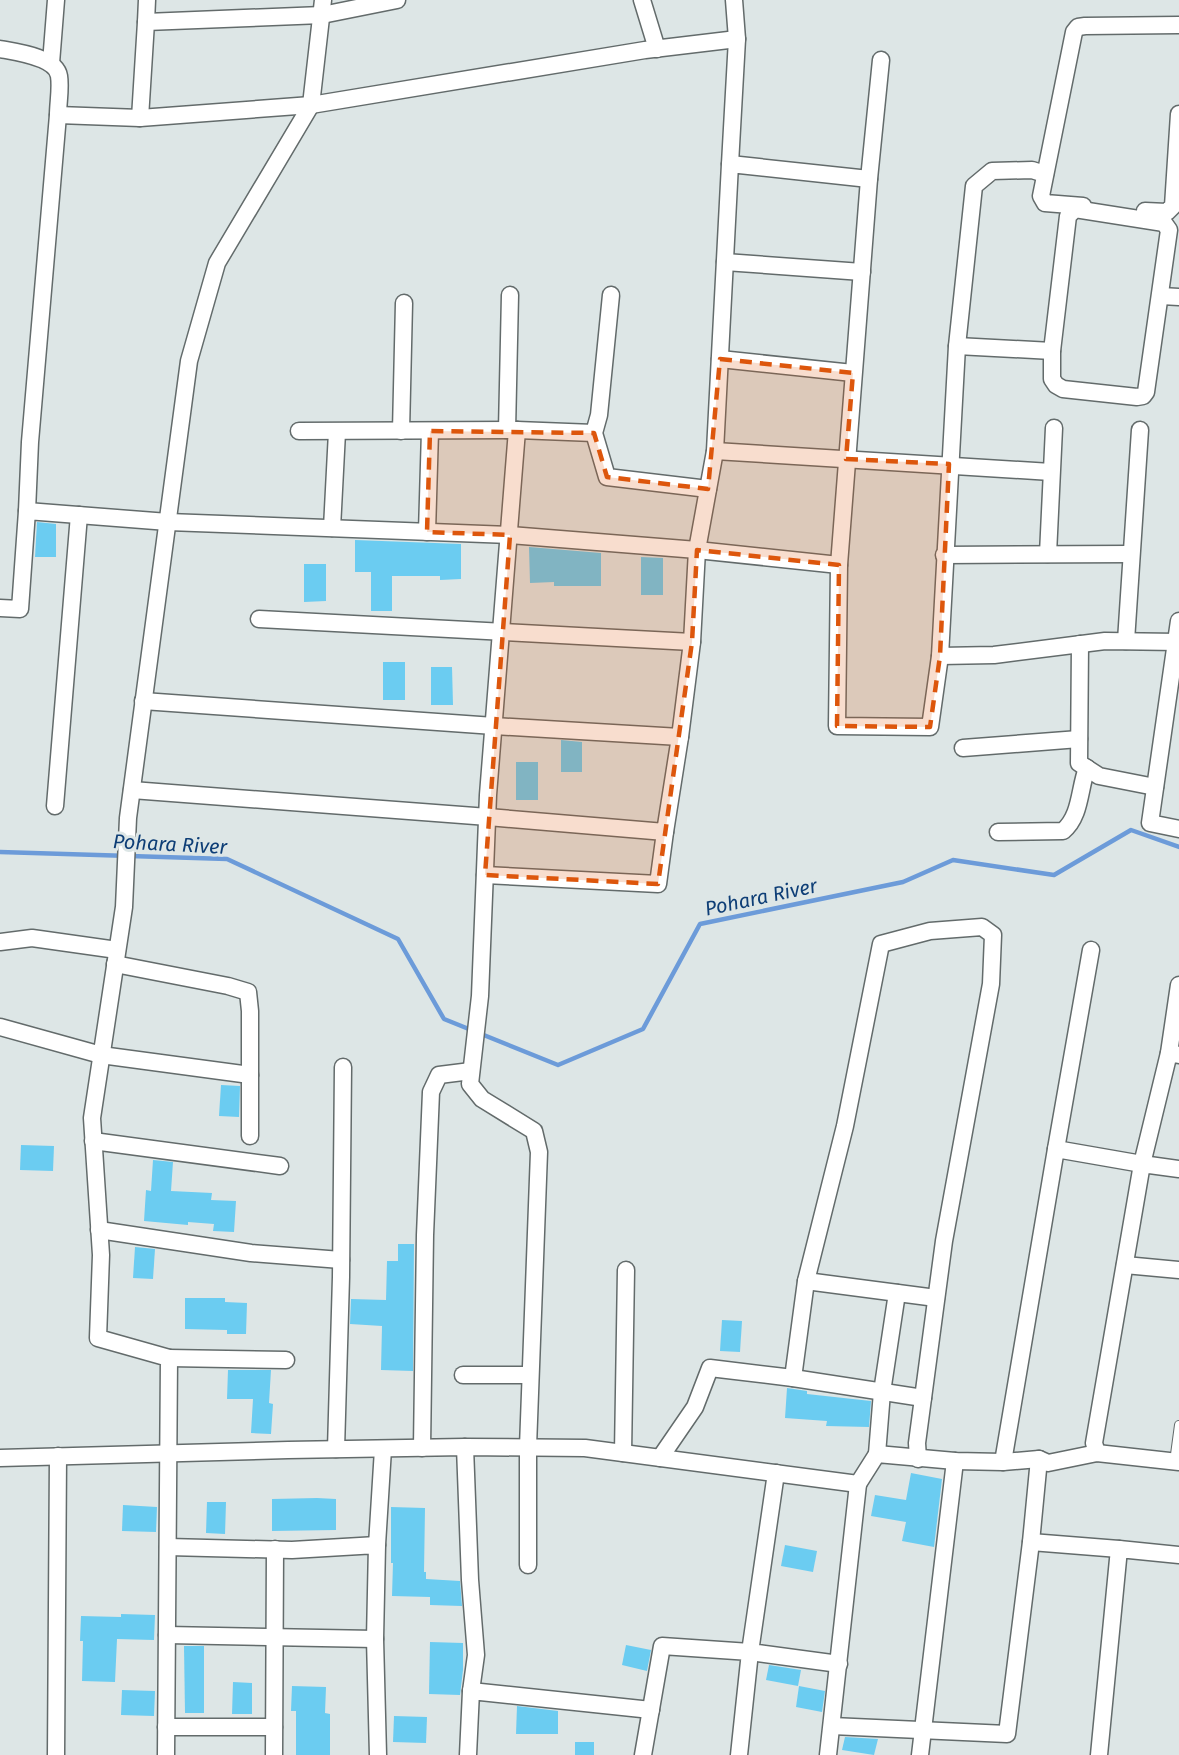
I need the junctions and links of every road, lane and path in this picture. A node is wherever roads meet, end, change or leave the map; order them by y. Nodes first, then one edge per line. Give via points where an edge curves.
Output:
1 (56, 0) edge
2 (147, 0) edge
3 (397, 0) edge
4 (642, 0) edge
5 (734, 0) edge
6 (322, 7) edge
7 (146, 22) junction
8 (1179, 26) edge
9 (737, 39) junction
10 (0, 49) edge
11 (657, 49) junction
12 (881, 60) dead end
13 (51, 63) junction
14 (311, 105) junction
15 (1179, 114) edge
16 (58, 115) junction
17 (140, 118) junction
18 (730, 164) junction
19 (1045, 174) junction
20 (869, 178) junction
21 (724, 262) junction
22 (862, 272) junction
23 (510, 295) dead end
24 (610, 295) dead end
25 (1161, 296) junction
26 (1179, 297) edge
27 (404, 303) dead end
28 (957, 346) junction
29 (1052, 351) junction
30 (720, 359) junction
31 (853, 373) junction
32 (1054, 428) dead end
33 (512, 430) junction
34 (1140, 430) dead end
35 (298, 431) dead end
36 (400, 431) junction
37 (430, 431) junction
38 (337, 432) junction
39 (594, 433) junction
40 (715, 451) junction
41 (846, 459) junction
42 (949, 464) junction
43 (1052, 472) junction
44 (708, 489) junction
45 (27, 511) junction
46 (79, 515) junction
47 (168, 522) junction
48 (332, 528) junction
49 (427, 532) junction
50 (510, 536) junction
51 (697, 550) junction
52 (1048, 554) junction
53 (944, 555) junction
54 (1131, 555) junction
55 (839, 565) junction
56 (0, 608) edge
57 (259, 619) dead end
58 (1179, 621) edge
59 (502, 630) junction
60 (1126, 641) junction
61 (692, 642) junction
62 (1177, 642) edge
63 (1080, 644) junction
64 (940, 656) junction
65 (143, 701) junction
66 (494, 726) junction
67 (681, 737) junction
68 (1079, 739) junction
69 (963, 748) dead end
70 (1087, 768) junction
71 (1155, 787) junction
72 (132, 790) junction
73 (55, 806) dead end
74 (488, 817) junction
75 (1179, 829) edge
76 (665, 832) junction
77 (998, 832) dead end
78 (485, 875) junction
79 (0, 942) edge
80 (1091, 950) dead end
81 (116, 957) junction
82 (1179, 985) edge
83 (0, 1028) edge
84 (1174, 1054) edge
85 (101, 1055) junction
86 (471, 1065) junction
87 (343, 1067) dead end
88 (250, 1075) junction
89 (250, 1136) dead end
90 (93, 1141) junction
91 (1056, 1149) junction
92 (1143, 1164) junction
93 (280, 1166) dead end
94 (1179, 1169) edge
95 (99, 1230) junction
96 (341, 1260) junction
97 (1125, 1264) junction
98 (626, 1270) dead end
99 (1179, 1270) edge
100 (806, 1281) junction
101 (897, 1293) junction
102 (936, 1298) junction
103 (169, 1358) junction
104 (286, 1360) dead end
105 (463, 1375) dead end
106 (530, 1375) junction
107 (793, 1378) junction
108 (882, 1392) junction
109 (923, 1398) junction
110 (1179, 1425) edge
111 (465, 1447) junction
112 (422, 1448) junction
113 (528, 1448) junction
114 (336, 1449) junction
115 (383, 1449) junction
116 (169, 1453) junction
117 (623, 1453) junction
118 (1097, 1453) junction
119 (877, 1454) junction
120 (58, 1456) junction
121 (0, 1458) edge
122 (660, 1458) junction
123 (918, 1459) junction
124 (1039, 1459) junction
125 (955, 1461) junction
126 (1003, 1462) junction
127 (1176, 1462) edge
128 (776, 1473) junction
129 (858, 1484) junction
130 (1031, 1542) junction
131 (377, 1545) junction
132 (168, 1547) junction
133 (1119, 1549) junction
134 (275, 1550) junction
135 (1179, 1555) edge
136 (528, 1565) dead end
137 (167, 1635) junction
138 (274, 1637) junction
139 (375, 1639) junction
140 (750, 1652) junction
141 (838, 1664) junction
142 (471, 1691) junction
143 (651, 1710) junction
144 (832, 1726) junction
145 (166, 1727) junction
146 (274, 1727) junction
147 (925, 1729) junction
148 (56, 1755) edge
149 (166, 1755) edge
150 (274, 1755) edge
151 (378, 1755) edge
152 (468, 1755) edge
153 (643, 1755) edge
154 (739, 1755) edge
155 (828, 1755) edge
156 (920, 1755) edge
157 (1099, 1755) edge

1 - 13 street
2 - 7 street
3 - 6 street
4 - 11 street
5 - 9 street
6 - 7 street
6 - 14 street
7 - 17 street
8 - 19 street via 1078,27
9 - 11 street
9 - 18 street
10 - 13 street
11 - 14 street
12 - 20 street
13 - 16 street via 59,74
14 - 17 street
14 - 47 street via 217,263 189,361
15 - 19 street via 1173,206 1167,212 1045,203 1041,196
16 - 17 street
16 - 45 street
18 - 20 street
18 - 21 street
19 - 28 street via 1032,170 992,171 974,186
20 - 22 street
21 - 22 street
21 - 30 street
22 - 31 street
23 - 33 street
24 - 39 street
25 - 26 street
25 - 29 street via 1143,396 1063,389 1052,379
25 - 29 street via 1167,225 1075,209 1068,216
27 - 36 street
28 - 29 street
28 - 42 street
30 - 31 street
30 - 40 street
31 - 41 street
32 - 43 street
33 - 37 street
33 - 39 street
33 - 50 street
34 - 54 street
35 - 38 street
36 - 37 street
36 - 38 street
37 - 49 street
38 - 48 street
39 - 44 street via 607,477
40 - 41 street
40 - 44 street
41 - 42 street
41 - 55 street
42 - 43 street
42 - 53 street
43 - 52 street
44 - 51 street
45 - 46 street
45 - 56 street via 20,609
46 - 47 street
46 - 73 street
47 - 48 street
47 - 65 street
48 - 49 street
49 - 50 street
50 - 51 street
50 - 59 street
51 - 55 street
51 - 61 street
52 - 53 street
52 - 54 street
53 - 64 street
54 - 60 street
55 - 64 street via 837,726 930,727
57 - 59 street
58 - 62 street
59 - 61 street
59 - 66 street
60 - 62 street
60 - 63 street
61 - 67 street
62 - 71 street
63 - 64 street via 994,655
63 - 68 street
65 - 66 street
65 - 72 street
66 - 67 street
66 - 74 street
67 - 76 street
68 - 69 street
68 - 70 street via 1079,763
70 - 71 street via 1100,776
70 - 77 street via 1076,815 1063,831
71 - 75 street via 1150,823
72 - 74 street
72 - 81 street via 124,907
74 - 76 street
74 - 78 street
76 - 78 street via 658,884
78 - 86 street via 480,996
79 - 81 street via 32,938
80 - 91 street
81 - 85 street
81 - 88 street via 248,992
82 - 84 street
83 - 85 street
84 - 92 street
85 - 88 street
85 - 90 street via 92,1118
86 - 106 street via 470,1084 482,1099 534,1131 538,1152
86 - 112 street via 439,1074 431,1092
87 - 96 street
88 - 89 street
90 - 93 street
90 - 95 street
91 - 92 street
91 - 126 street
92 - 94 street
92 - 97 street
95 - 96 street via 251,1253
95 - 103 street via 98,1338
96 - 114 street
97 - 99 street
97 - 118 street via 1094,1443
98 - 117 street
100 - 101 street
100 - 102 street via 845,1126 881,944 930,931 982,927 993,935 991,984
100 - 107 street
101 - 102 street
101 - 108 street
102 - 109 street
103 - 104 street
103 - 116 street
105 - 106 street
106 - 113 street
107 - 108 street
107 - 122 street via 710,1368 695,1407
108 - 109 street
108 - 119 street
109 - 123 street
110 - 127 lane
111 - 112 street
111 - 113 street
111 - 142 street via 476,1655
112 - 115 street
113 - 117 street
113 - 136 street
114 - 115 street
114 - 116 street
115 - 131 street
116 - 120 street
116 - 132 street
117 - 122 street
118 - 124 street via 1048,1463
118 - 127 street
119 - 123 street
119 - 129 street
120 - 121 street
120 - 148 street
122 - 128 street
123 - 125 street
124 - 126 street
124 - 130 street
125 - 126 street
125 - 147 street
128 - 129 street
128 - 140 street
129 - 141 street
130 - 133 street
130 - 147 street via 1007,1734
131 - 134 street
131 - 139 street
132 - 134 street
132 - 137 street
133 - 135 street
133 - 157 street
134 - 138 street
137 - 138 street
137 - 145 street
138 - 139 street
138 - 146 street
139 - 151 street
140 - 141 street
140 - 143 street via 662,1646
140 - 154 street
141 - 144 street
142 - 143 street
142 - 152 street
143 - 153 street
144 - 147 street
144 - 155 street
145 - 146 street
145 - 149 street
146 - 150 street
147 - 156 street

